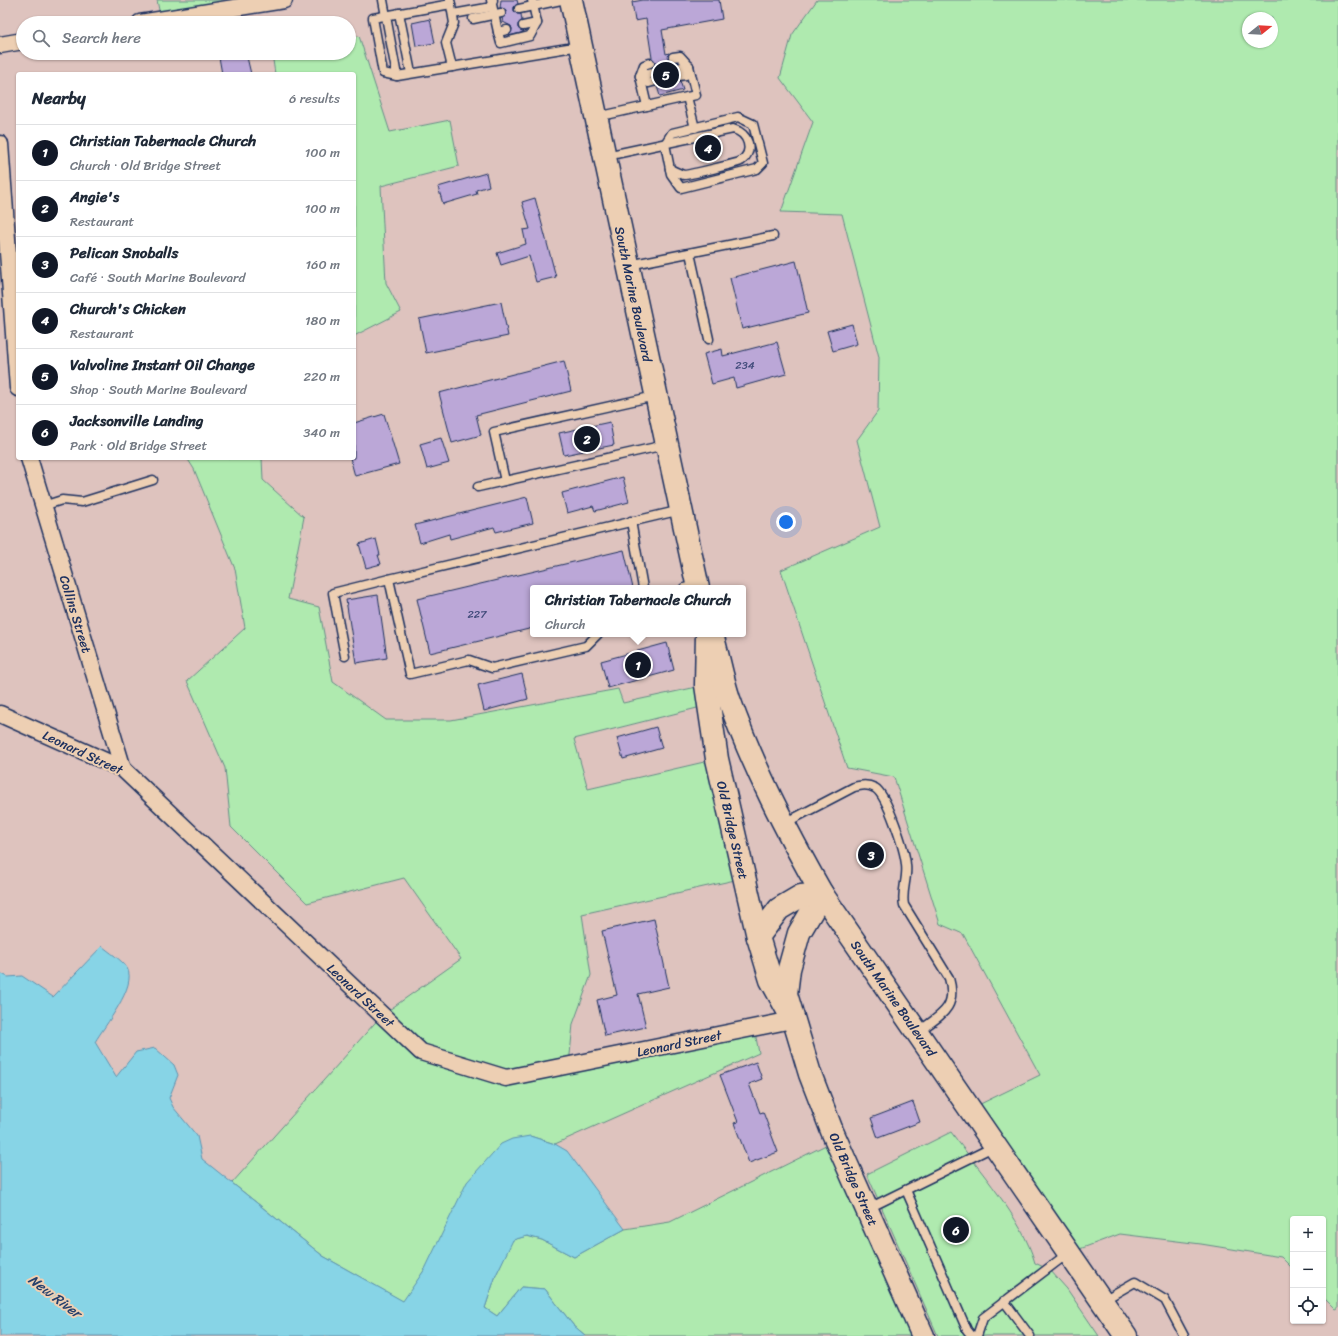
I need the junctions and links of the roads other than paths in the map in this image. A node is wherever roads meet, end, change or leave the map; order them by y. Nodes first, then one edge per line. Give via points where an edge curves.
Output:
1 (284, 0) edge
2 (383, 0) edge
3 (561, 0) edge
4 (571, 0) edge
5 (450, 2) edge
6 (533, 3) edge
7 (495, 8) edge
8 (519, 9) dead end
9 (399, 14) junction
10 (453, 14) junction
11 (184, 16) edge
12 (386, 16) junction
13 (473, 19) dead end
14 (537, 23) junction
15 (523, 26) dead end
16 (507, 30) dead end
17 (498, 32) junction
18 (16, 43) edge
19 (0, 45) edge
20 (581, 46) junction
21 (673, 57) dead end
22 (650, 63) dead end
23 (689, 66) junction
24 (452, 67) junction
25 (676, 68) dead end
26 (411, 73) junction
27 (653, 73) dead end
28 (397, 76) junction
29 (640, 76) junction
30 (679, 76) dead end
31 (656, 81) dead end
32 (692, 96) junction
33 (647, 106) junction
34 (597, 117) junction
35 (695, 128) junction
36 (0, 144) edge
37 (665, 144) junction
38 (605, 157) junction
39 (670, 169) junction
40 (773, 236) dead end
41 (690, 252) junction
42 (628, 265) junction
43 (709, 339) dead end
44 (16, 361) edge
45 (656, 396) junction
46 (666, 445) junction
47 (30, 460) edge
48 (153, 480) dead end
49 (505, 481) junction
50 (478, 487) dead end
51 (43, 506) junction
52 (681, 510) junction
53 (631, 522) junction
54 (389, 579) junction
55 (642, 585) edge
56 (693, 585) edge
57 (595, 637) edge
58 (707, 637) edge
59 (713, 637) edge
60 (345, 656) dead end
61 (0, 714) edge
62 (123, 769) junction
63 (783, 824) junction
64 (822, 894) junction
65 (758, 937) junction
66 (792, 1020) junction
67 (918, 1033) junction
68 (996, 1146) junction
69 (906, 1190) junction
70 (866, 1209) junction
71 (1069, 1253) junction
72 (1004, 1301) junction
73 (1102, 1301) junction
74 (923, 1336) edge
75 (972, 1336) edge
76 (977, 1336) edge
77 (1030, 1336) edge
78 (1126, 1336) edge
79 (1184, 1336) edge

1 - 11 street
2 - 12 lane
3 - 6 lane
4 - 20 main road, South Marine Boulevard
5 - 9 lane
5 - 10 lane
6 - 8 lane
6 - 14 lane
7 - 10 lane
7 - 13 lane
7 - 17 lane
9 - 12 lane
9 - 26 lane
10 - 24 lane via 457,23 446,43
12 - 28 lane
12 - 28 lane via 373,18 383,73
14 - 15 lane
14 - 17 lane via 530,36 501,43
16 - 17 lane
18 - 19 street
20 - 24 lane
20 - 34 main road, South Marine Boulevard
21 - 23 lane via 680,56
22 - 29 lane via 644,65
23 - 25 lane
23 - 30 lane via 686,75
23 - 32 lane
24 - 26 lane
26 - 28 lane
27 - 29 lane
29 - 31 lane via 649,83
29 - 33 lane
32 - 33 lane
32 - 35 lane
33 - 34 lane
34 - 38 main road, South Marine Boulevard
35 - 37 lane via 672,134
35 - 39 lane via 738,117 753,124 763,163 757,169 682,188
36 - 44 street
37 - 38 lane
37 - 39 lane
37 - 39 lane via 733,129 745,135 749,146 748,154 741,162 684,175
38 - 42 main road, South Marine Boulevard
40 - 41 lane
41 - 42 lane
41 - 43 lane
42 - 45 main road, South Marine Boulevard
45 - 46 main road, South Marine Boulevard
45 - 49 lane via 494,432
46 - 49 lane
46 - 52 main road, South Marine Boulevard
47 - 51 street, Collins Street
48 - 51 lane via 82,502 62,500
49 - 50 lane
51 - 62 street, Collins Street
52 - 53 lane
52 - 56 main road, South Marine Boulevard
53 - 54 lane
53 - 55 lane
54 - 57 lane via 410,674 469,660 492,668 586,646
54 - 60 lane via 333,593
58 - 65 main road, Old Bridge Street via 706,685 717,759
59 - 63 main road, South Marine Boulevard via 729,698
61 - 62 street, Leonard Street
62 - 66 street, Leonard Street via 421,1052 506,1078
63 - 64 main road, South Marine Boulevard
63 - 67 lane via 854,786 867,784 877,789 888,808 903,848 907,866 902,899 904,905 949,978 953,992 949,1008
64 - 65 main road via 801,896 779,909
64 - 66 main road, Old Bridge Street via 799,933 789,969 786,994
64 - 67 main road, South Marine Boulevard
65 - 66 main road, Old Bridge Street via 771,980
66 - 70 main road, Old Bridge Street via 832,1131
67 - 68 main road, South Marine Boulevard
68 - 69 lane
68 - 71 main road, South Marine Boulevard
69 - 70 lane
69 - 75 lane via 967,1330
70 - 74 main road, Old Bridge Street
71 - 72 lane
71 - 73 main road, South Marine Boulevard
72 - 76 lane via 983,1318
72 - 77 lane
73 - 78 main road, South Marine Boulevard
73 - 79 lane via 1135,1282 1165,1300

